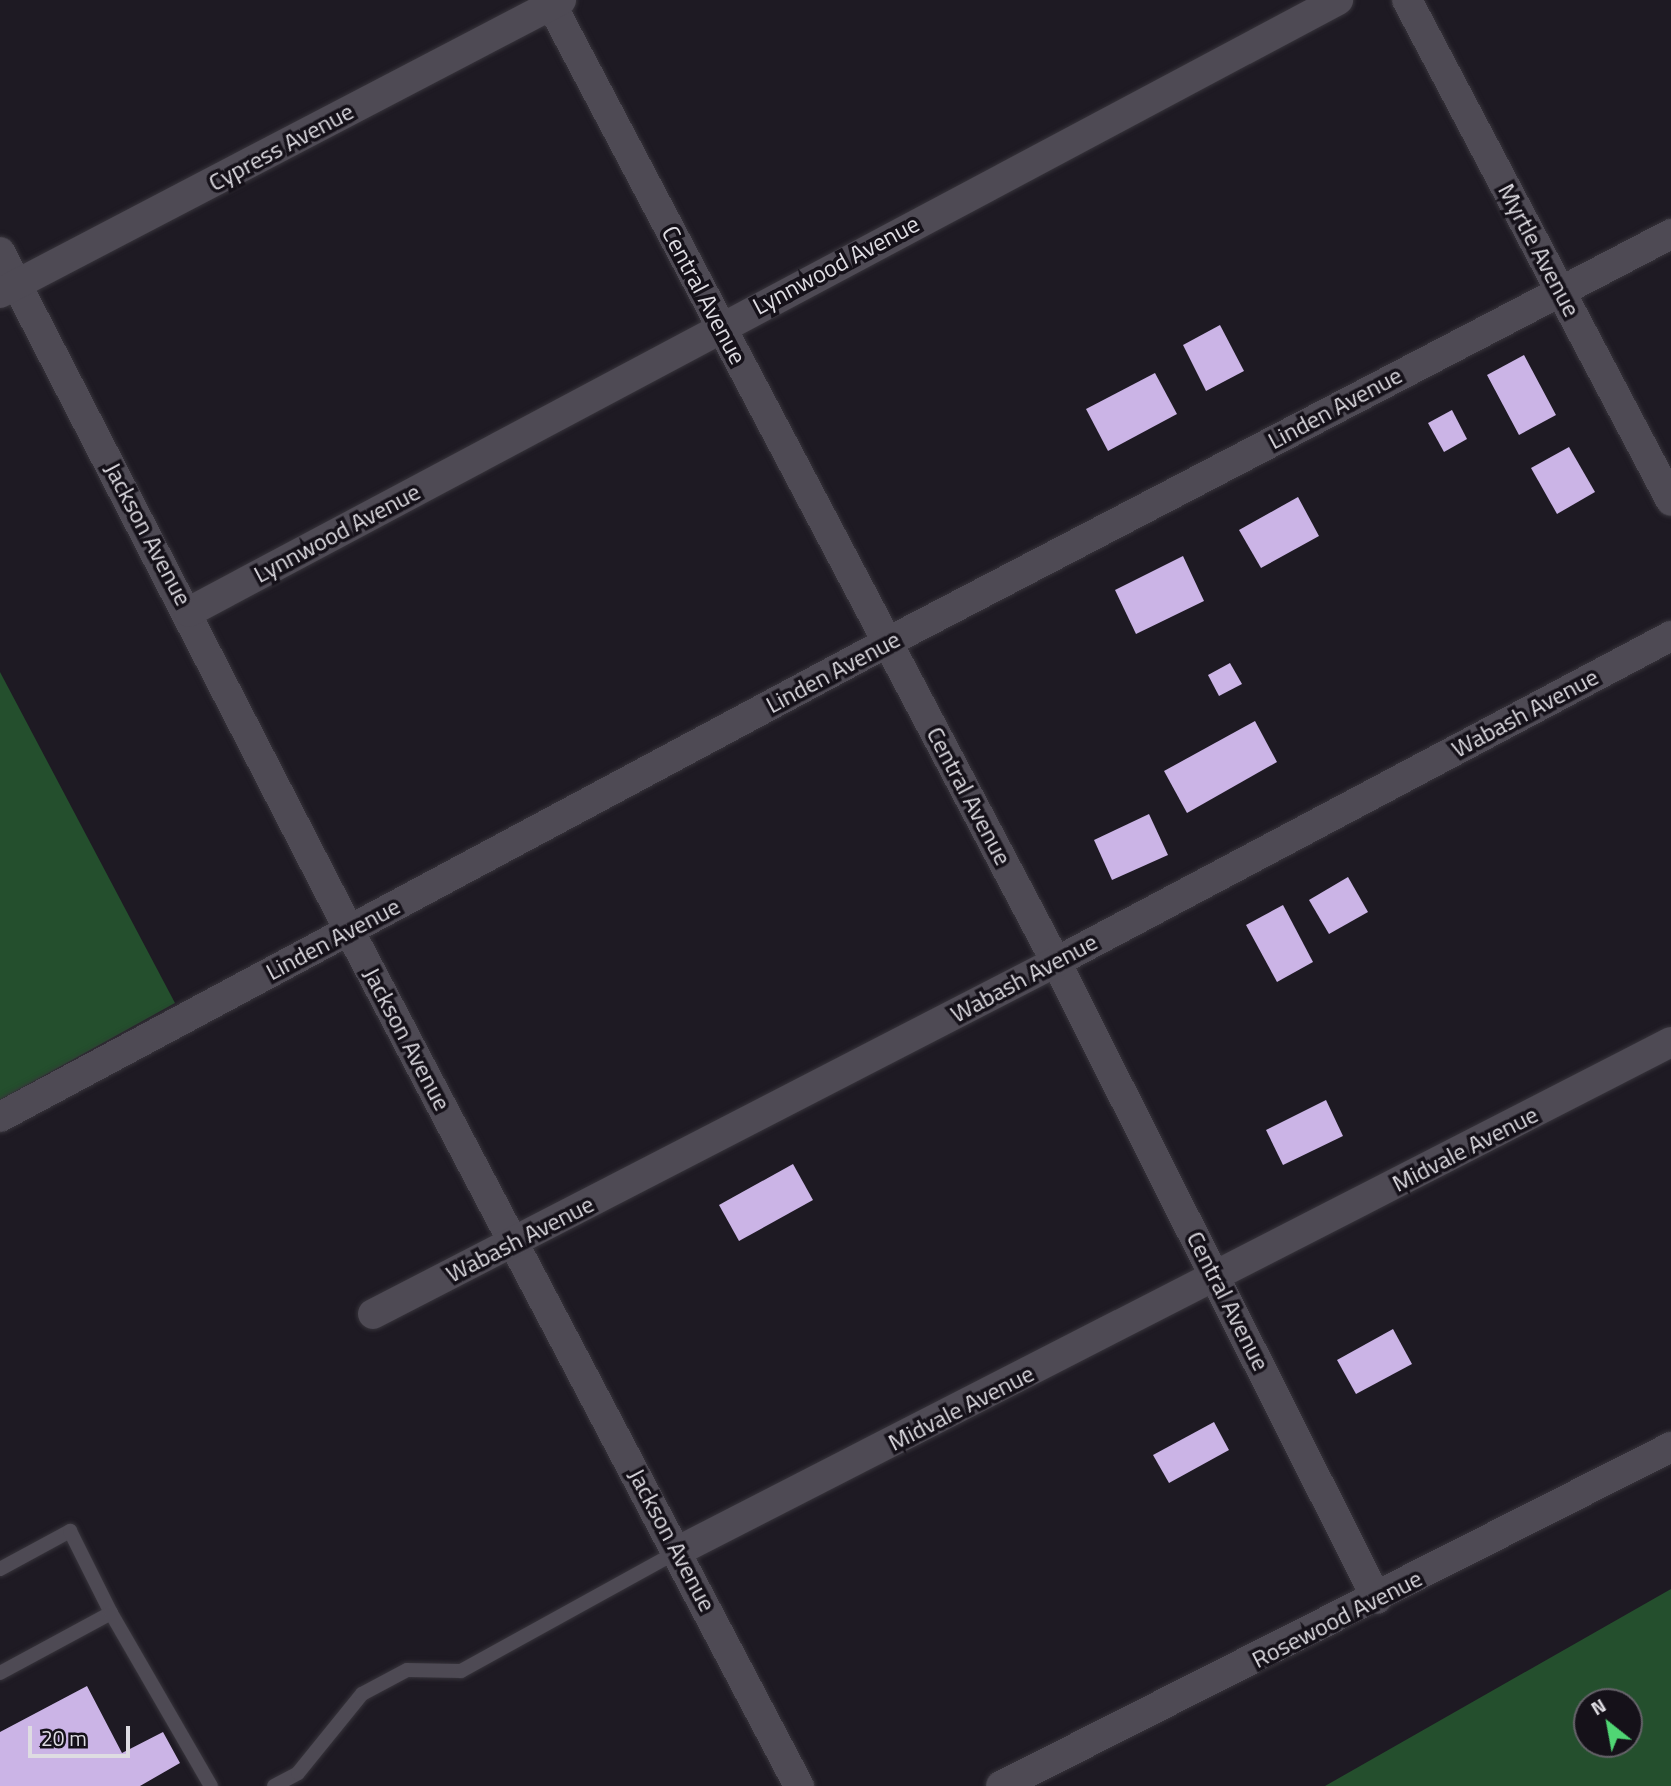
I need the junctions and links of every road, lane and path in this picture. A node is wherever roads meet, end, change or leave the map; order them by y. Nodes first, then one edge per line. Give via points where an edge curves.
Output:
1 (1338, 0) edge
2 (1407, 0) edge
3 (554, 2) edge
4 (1671, 234) edge
5 (0, 252) edge
6 (9, 289) edge
7 (1560, 290) junction
8 (721, 326) junction
9 (1671, 501) edge
10 (189, 612) junction
11 (1671, 636) edge
12 (888, 642) junction
13 (349, 930) junction
14 (1056, 961) junction
15 (1671, 1042) edge
16 (0, 1117) edge
17 (515, 1242) junction
18 (1217, 1278) junction
19 (373, 1314) dead end
20 (1671, 1447) edge
21 (678, 1551) junction
22 (0, 1569) edge
23 (1377, 1599) junction
24 (111, 1613) junction
25 (0, 1673) edge
26 (211, 1786) edge
27 (274, 1786) edge
28 (799, 1786) edge
29 (1001, 1786) edge

1 - 8 street, Lynnwood Avenue
2 - 7 street, Myrtle Avenue
3 - 6 street, Cypress Avenue
3 - 8 street, Central Avenue
4 - 7 street, Linden Avenue
5 - 6 street, Jackson Avenue
6 - 10 street, Jackson Avenue
7 - 9 street, Myrtle Avenue
7 - 12 street, Linden Avenue
8 - 10 street, Lynnwood Avenue
8 - 12 street, Central Avenue
10 - 13 street, Jackson Avenue
11 - 14 street, Wabash Avenue
12 - 13 street, Linden Avenue
12 - 14 street, Central Avenue
13 - 16 street, Linden Avenue
13 - 17 street, Jackson Avenue
14 - 17 street, Wabash Avenue
14 - 18 street, Central Avenue
15 - 18 street, Midvale Avenue
17 - 19 street, Wabash Avenue
17 - 21 street, Jackson Avenue
18 - 21 street, Midvale Avenue
18 - 23 street, Central Avenue
20 - 23 street, Rosewood Avenue
21 - 27 lane, Midvale Avenue via 461,1671 407,1670 362,1694 298,1773
21 - 28 street, Jackson Avenue
22 - 24 lane via 69,1531
23 - 29 street, Rosewood Avenue
24 - 25 lane
24 - 26 lane

